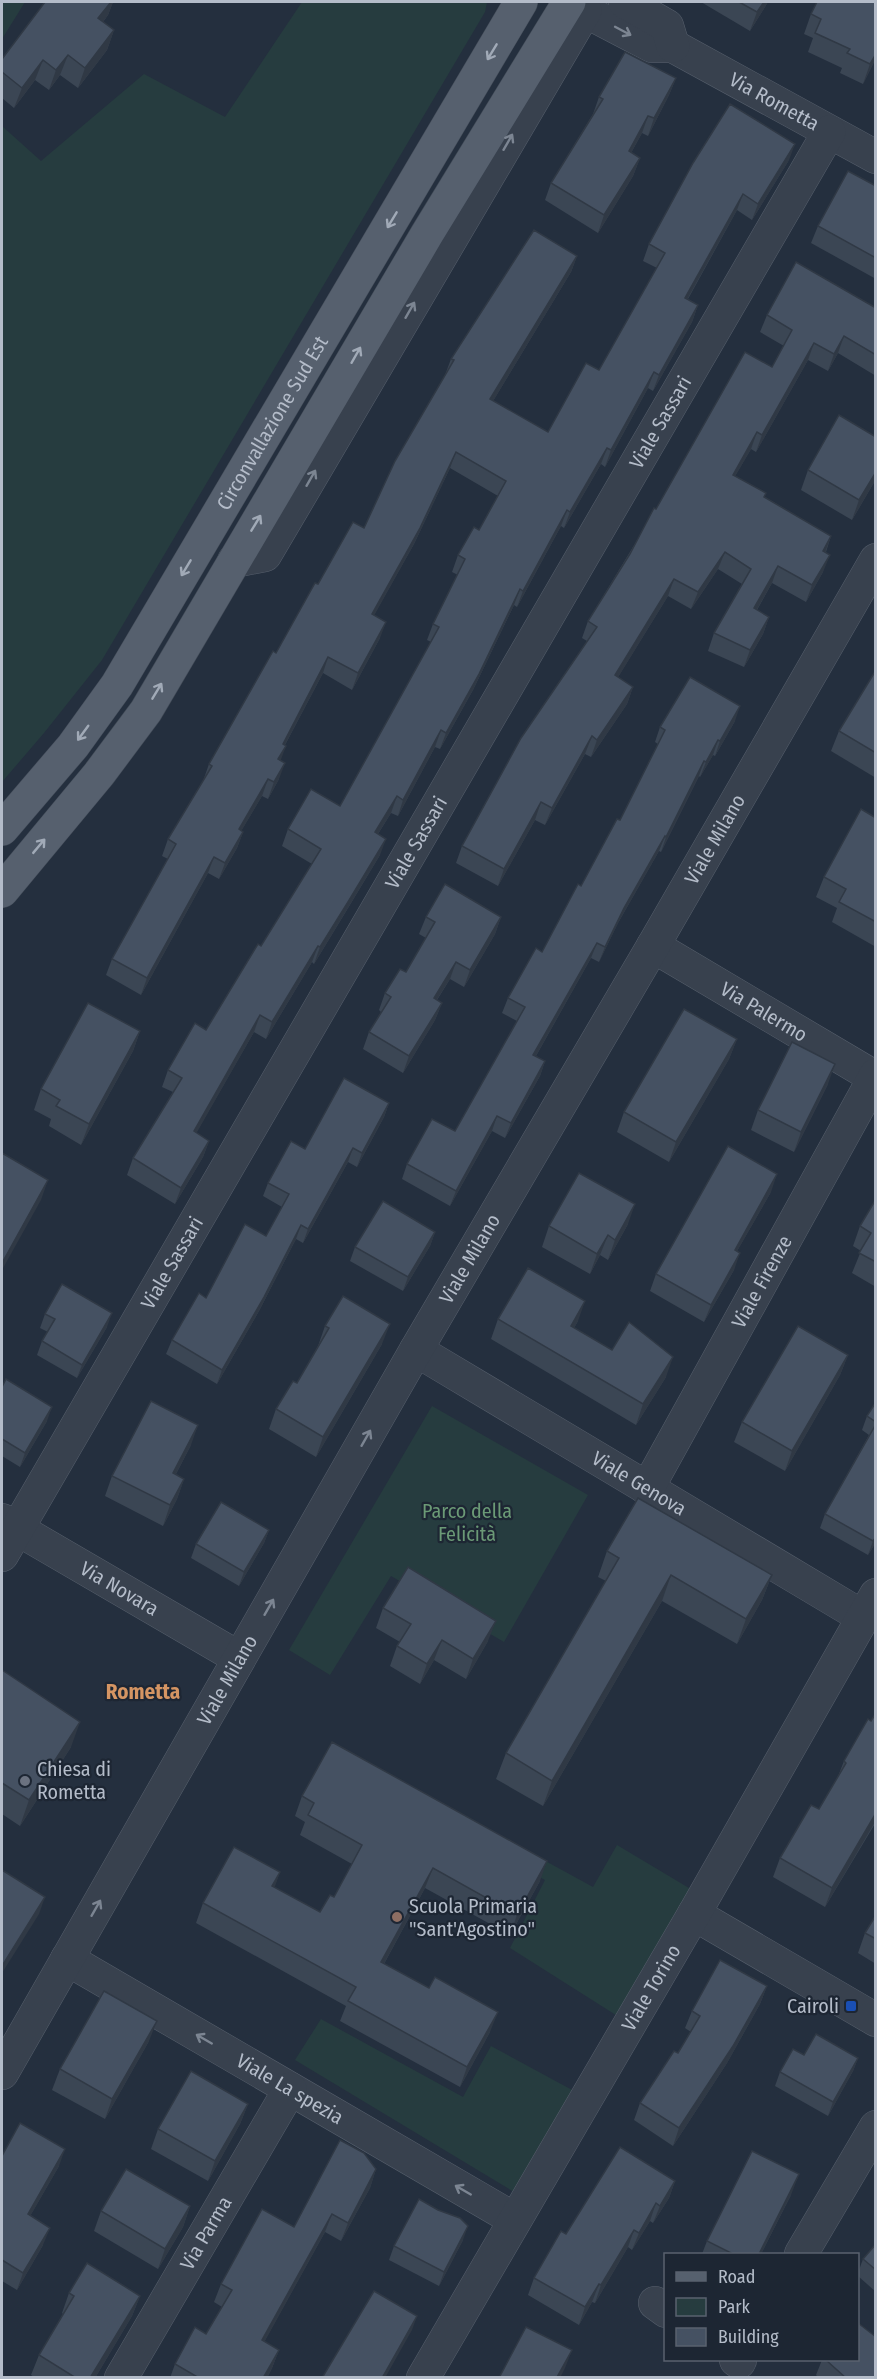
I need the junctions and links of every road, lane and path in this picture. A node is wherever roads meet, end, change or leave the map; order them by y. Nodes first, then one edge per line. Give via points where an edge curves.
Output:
1 (522, 2) edge
2 (625, 2) edge
3 (578, 5) edge
4 (673, 46) junction
5 (830, 132) junction
6 (874, 154) edge
7 (876, 560) edge
8 (2, 829) edge
9 (2, 891) edge
10 (653, 946) junction
11 (875, 1077) edge
12 (416, 1350) junction
13 (647, 1489) junction
14 (7, 1534) edge
15 (869, 1606) edge
16 (240, 1658) junction
17 (694, 1914) junction
18 (67, 1959) junction
19 (876, 2020) edge
20 (2, 2073) edge
21 (290, 2089) junction
22 (876, 2127) edge
23 (514, 2219) junction
24 (802, 2253) edge
25 (121, 2378) edge
26 (423, 2378) edge

1 -> 8 main road, Circonvallazione Sud Est via 117,685 74,746
2 - 4 street via 667,26
3 -> 4 street, Via Rometta via 652,46
9 -> 3 main road, Circonvallazione Sud Est via 146,711 427,234
4 - 5 street, Via Rometta
5 - 6 street, Via Rometta
5 - 14 street, Viale Sassari
7 - 10 street, Viale Milano
10 - 11 street, Via Palermo
10 - 12 street, Viale Milano
11 - 13 street, Viale Firenze
12 - 13 street, Viale Genova
16 -> 12 street, Viale Milano
13 - 15 street, Viale Genova
14 - 16 street, Via Novara
15 - 17 street, Viale Torino
18 -> 16 street, Viale Milano
17 - 19 street
17 - 23 street, Viale Torino
18 - 20 street, Viale Milano
21 -> 18 street, Viale La spezia
23 -> 21 street, Viale La spezia
21 - 25 street, Via Parma
22 - 24 street
23 - 26 street, Viale Torino

